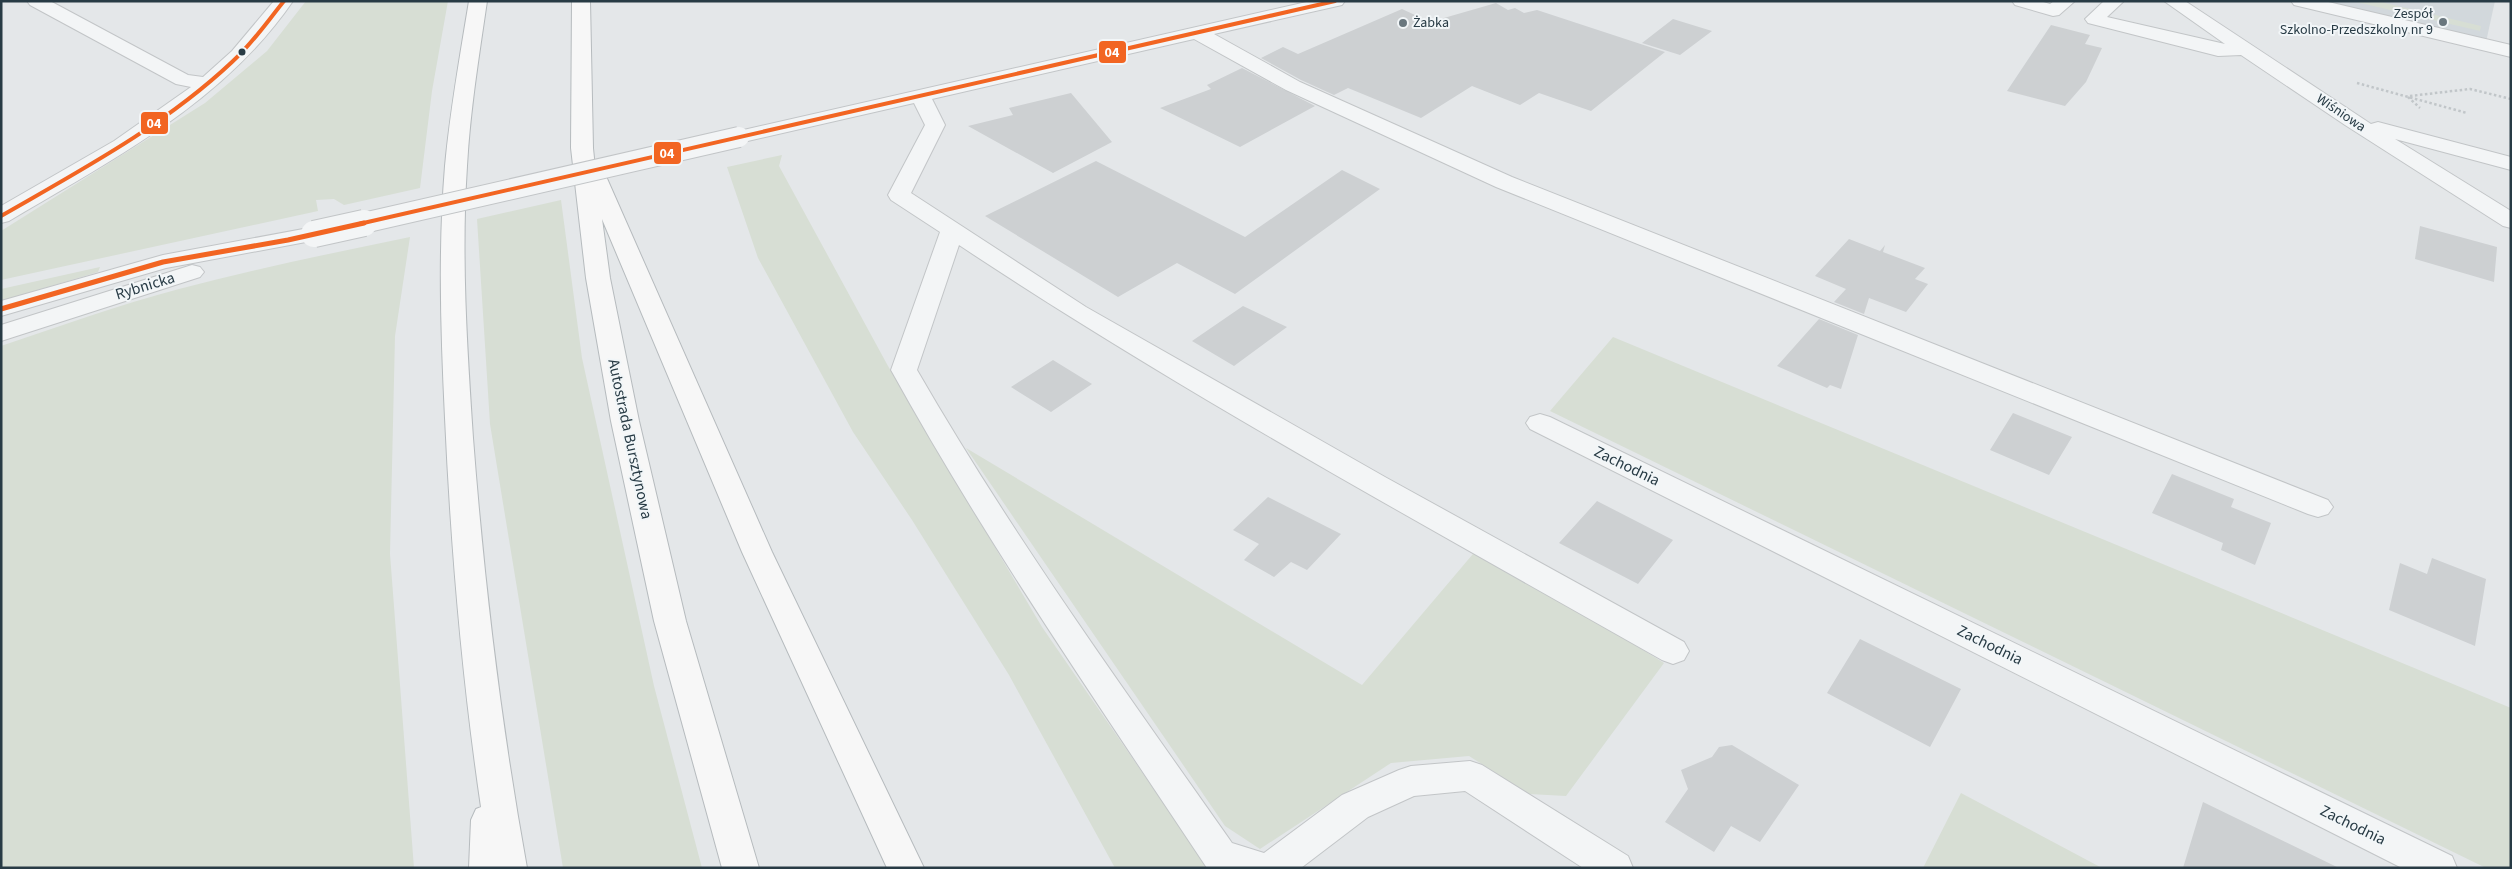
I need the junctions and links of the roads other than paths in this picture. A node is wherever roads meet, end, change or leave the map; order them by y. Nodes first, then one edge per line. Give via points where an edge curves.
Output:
1 (36, 1) edge
2 (284, 1) edge
3 (478, 1) edge
4 (581, 1) edge
5 (1336, 1) edge
6 (2021, 1) edge
7 (2066, 1) edge
8 (2115, 1) edge
9 (2172, 1) edge
10 (2300, 1) edge
11 (1197, 33) junction
12 (2245, 49) junction
13 (2511, 51) edge
14 (208, 84) junction
15 (921, 96) junction
16 (2352, 121) junction
17 (582, 148) junction
18 (2511, 164) edge
19 (1, 216) edge
20 (2511, 221) edge
21 (952, 230) junction
22 (288, 240) junction
23 (1, 309) edge
24 (1, 333) edge
25 (1540, 423) dead end
26 (2318, 507) dead end
27 (1672, 651) dead end
28 (491, 769) junction
29 (487, 868) edge
30 (508, 868) edge
31 (741, 868) edge
32 (906, 868) edge
33 (1260, 868) edge
34 (1272, 868) edge
35 (1615, 868) edge
36 (2439, 868) edge

1 - 14 street via 183,80
2 - 14 street via 234,61
3 - 28 highway via 456,166 456,382 464,510
4 - 17 highway, Autostrada Bursztynowa
5 - 11 street, Rybnicka
6 - 7 street via 2053,11
8 - 12 street via 2094,19 2218,50
9 - 12 street, Wiśniowa
10 - 13 street
11 - 15 street, Rybnicka
11 - 26 street via 1293,86 1504,182
12 - 16 street, Wiśniowa
14 - 19 street via 118,146
15 - 21 street via 935,125 899,195
15 - 22 street, Rybnicka, bridge
16 - 18 street
16 - 20 street, Wiśniowa
17 - 31 highway, Autostrada Bursztynowa via 598,278 625,421 670,621
17 - 32 highway via 757,552
21 - 27 street via 1077,312
21 - 33 street via 904,370 961,471 1220,856
22 - 23 street, Rybnicka via 163,262
22 - 24 street, Rybnicka
25 - 36 street, Zachodnia
28 - 29 highway
28 - 30 highway
34 - 35 street via 1355,806 1411,781 1470,776

